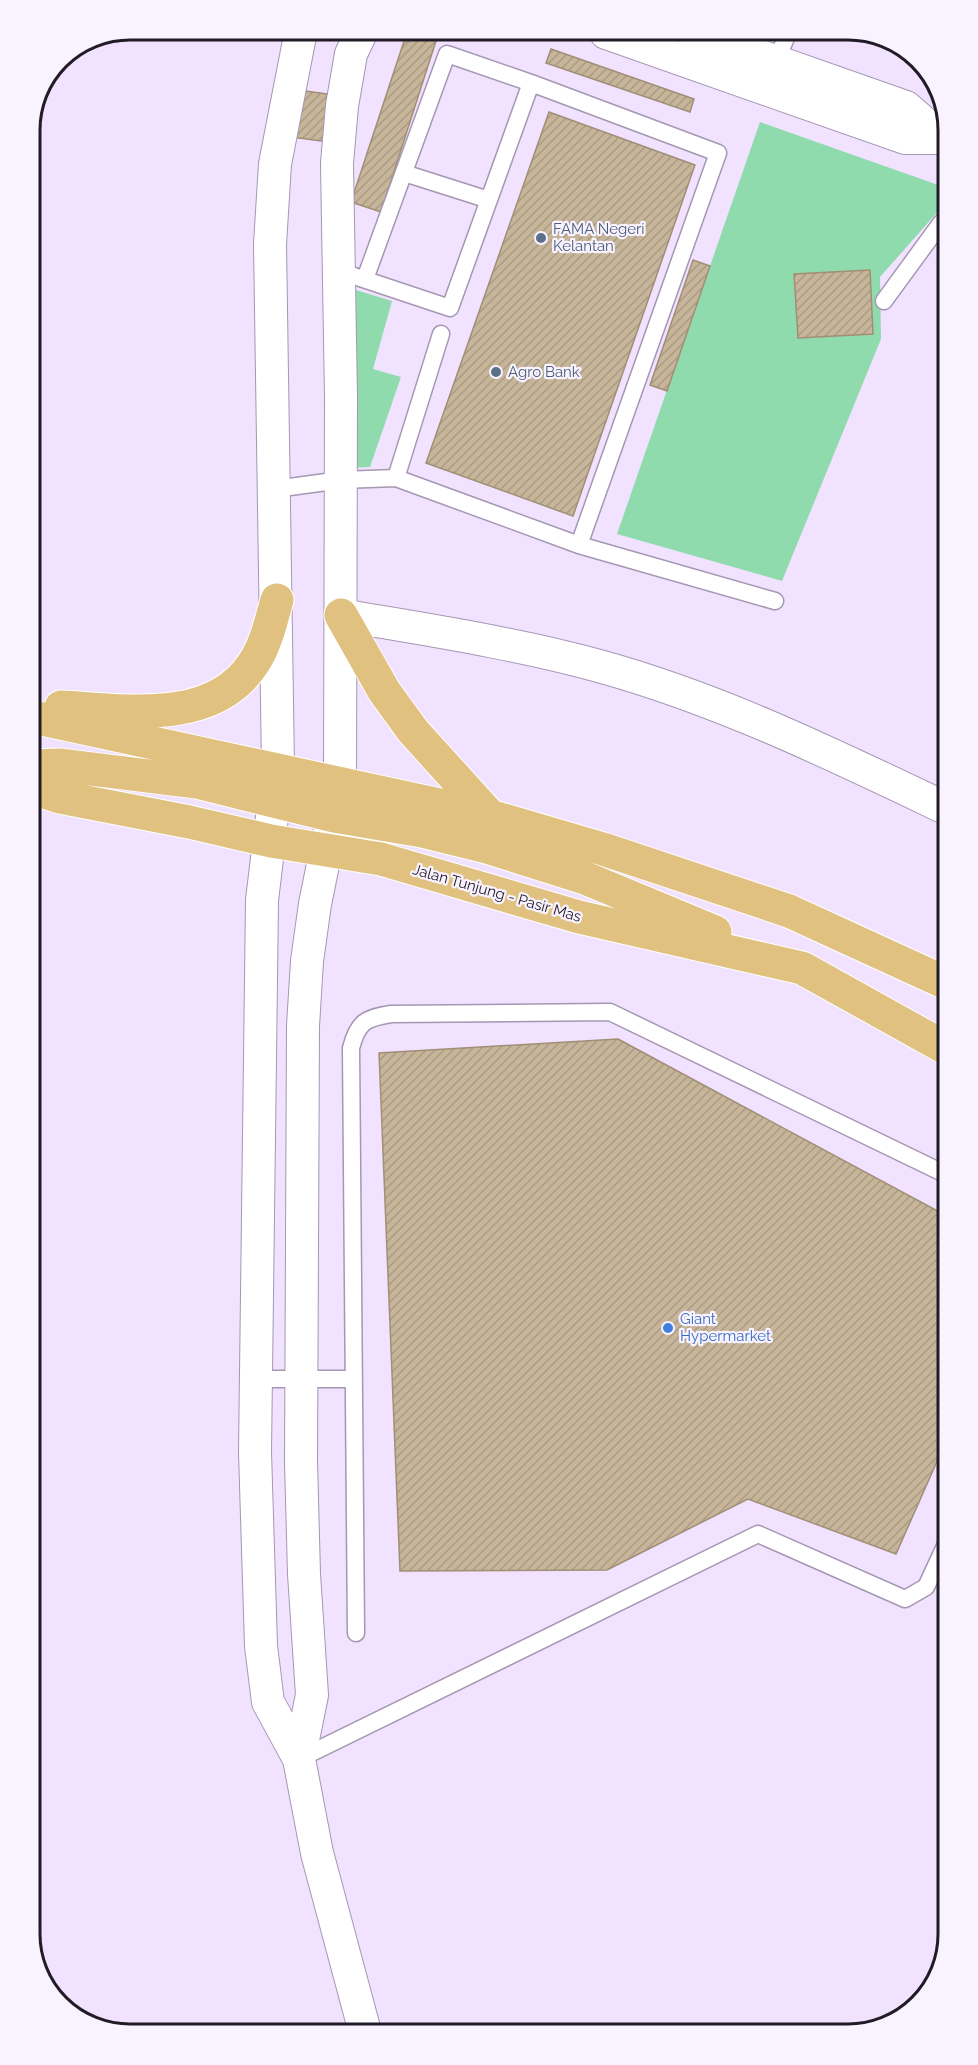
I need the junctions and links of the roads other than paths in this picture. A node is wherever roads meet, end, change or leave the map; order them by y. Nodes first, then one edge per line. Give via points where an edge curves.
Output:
1 (283, 41) edge
2 (299, 41) edge
3 (357, 41) edge
4 (629, 41) edge
5 (718, 41) edge
6 (785, 41) edge
7 (776, 61) junction
8 (291, 83) junction
9 (531, 83) junction
10 (938, 135) edge
11 (938, 138) edge
12 (404, 173) junction
13 (489, 200) junction
14 (938, 227) edge
15 (352, 275) junction
16 (884, 301) dead end
17 (441, 334) dead end
18 (396, 478) junction
19 (341, 480) junction
20 (275, 489) junction
21 (579, 545) junction
22 (277, 600) junction
23 (775, 601) dead end
24 (341, 615) junction
25 (41, 705) edge
26 (41, 719) edge
27 (41, 766) edge
28 (278, 768) junction
29 (340, 781) junction
30 (41, 791) edge
31 (275, 802) junction
32 (938, 805) edge
33 (334, 816) junction
34 (490, 816) junction
35 (271, 841) junction
36 (327, 852) junction
37 (802, 968) junction
38 (938, 979) edge
39 (938, 1044) edge
40 (938, 1171) edge
41 (255, 1378) junction
42 (300, 1378) junction
43 (354, 1379) junction
44 (938, 1561) edge
45 (356, 1633) dead end
46 (299, 1759) junction
47 (363, 2024) edge

1 - 8 street
2 - 8 street
3 - 15 street via 351,54 342,106 337,163
4 - 11 street via 905,138
5 - 7 street
6 - 7 lane
7 - 10 street via 906,107
8 - 20 street via 276,164 270,244
9 - 12 lane via 447,54
9 - 13 lane
9 - 21 lane via 718,153
12 - 13 lane
12 - 15 lane
13 - 15 lane via 450,308
14 - 16 lane
15 - 19 street
17 - 18 lane
18 - 19 lane
18 - 21 lane
19 - 20 lane
19 - 24 street
20 - 22 street
21 - 23 lane
22 - 25 main road via 253,665 234,685 211,700 184,708 142,711
22 - 28 street
24 - 29 street
24 - 32 street via 514,646 600,667 799,739
24 - 34 main road via 384,691 413,732
26 - 28 main road
27 - 31 main road via 197,782
28 - 29 main road
28 - 31 street
29 - 33 street
29 - 34 main road
30 - 35 main road, Jalan Tunjung - Pasir Mas
31 - 33 main road
31 - 35 street
33 - 36 street
33 - 37 main road via 487,847 585,878
34 - 38 main road via 789,911
35 - 36 main road, Jalan Tunjung - Pasir Mas
35 - 41 street via 262,900
36 - 37 main road, Jalan Tunjung - Pasir Mas via 381,860 579,917
36 - 42 street via 315,904 304,1005
37 - 39 main road, Jalan Tunjung - Pasir Mas
40 - 43 lane via 610,1012 371,1017 356,1030 351,1048
41 - 42 lane
41 - 46 street via 262,1657 268,1702
42 - 43 lane
42 - 46 street via 304,1574 312,1695
43 - 45 lane
44 - 46 lane via 926,1587 905,1599 758,1533
46 - 47 street via 317,1853

